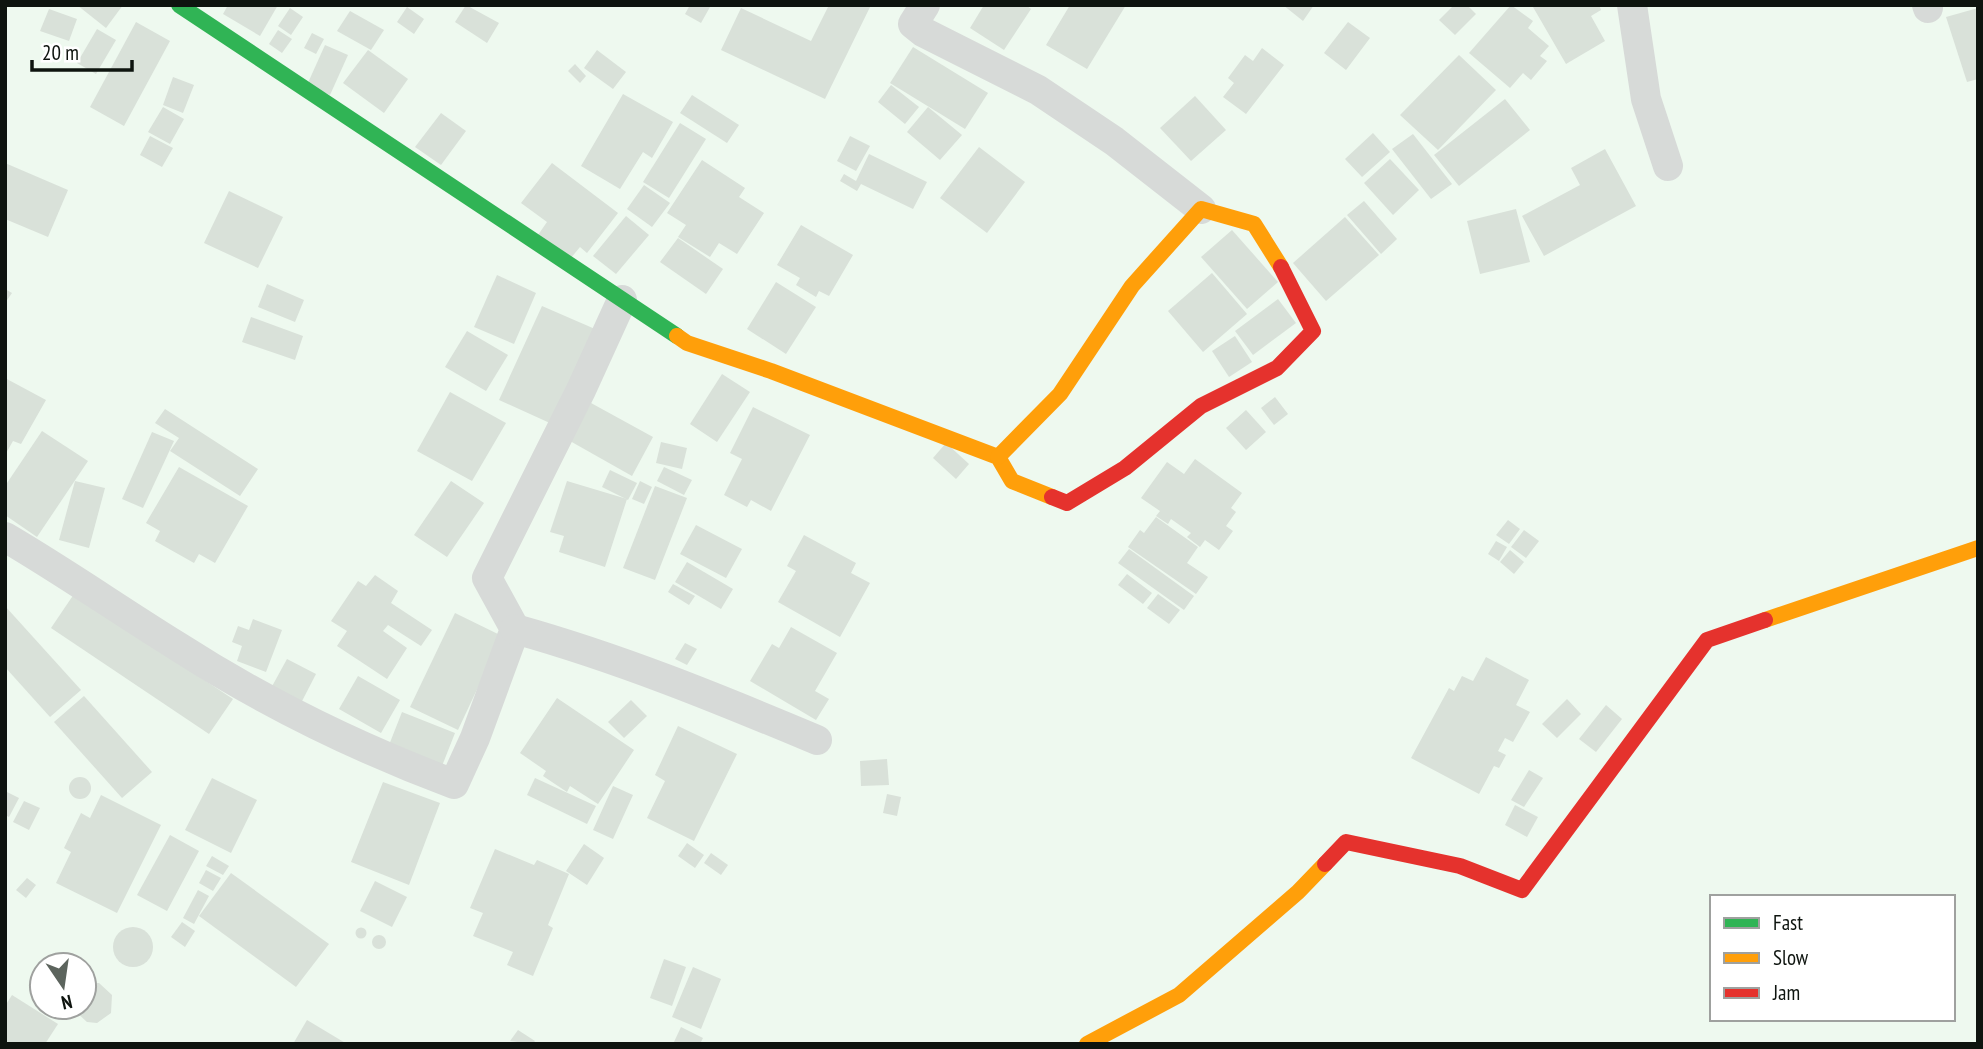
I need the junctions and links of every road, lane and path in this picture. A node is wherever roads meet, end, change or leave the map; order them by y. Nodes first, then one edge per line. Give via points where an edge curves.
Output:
1 (179, 5) edge
2 (925, 5) edge
3 (1632, 5) edge
4 (1668, 166) dead end
5 (1201, 209) junction
6 (622, 300) junction
7 (998, 457) junction
8 (5, 537) edge
9 (1978, 548) edge
10 (515, 629) junction
11 (817, 740) dead end
12 (1087, 1044) edge

1 - 6 street
2 - 5 street via 913,24 923,32 1038,90 1114,141
3 - 4 street via 1646,99
5 - 7 street via 1132,286 1060,394
5 - 7 street via 1254,223 1313,331 1277,368 1200,407 1125,468 1067,503 1012,481
6 - 7 street via 687,343
6 - 10 street via 487,578
8 - 10 street via 179,648 306,720 454,784
9 - 12 street via 1707,640 1522,890 1460,866 1346,842 1298,892 1179,995
10 - 11 street via 609,656

